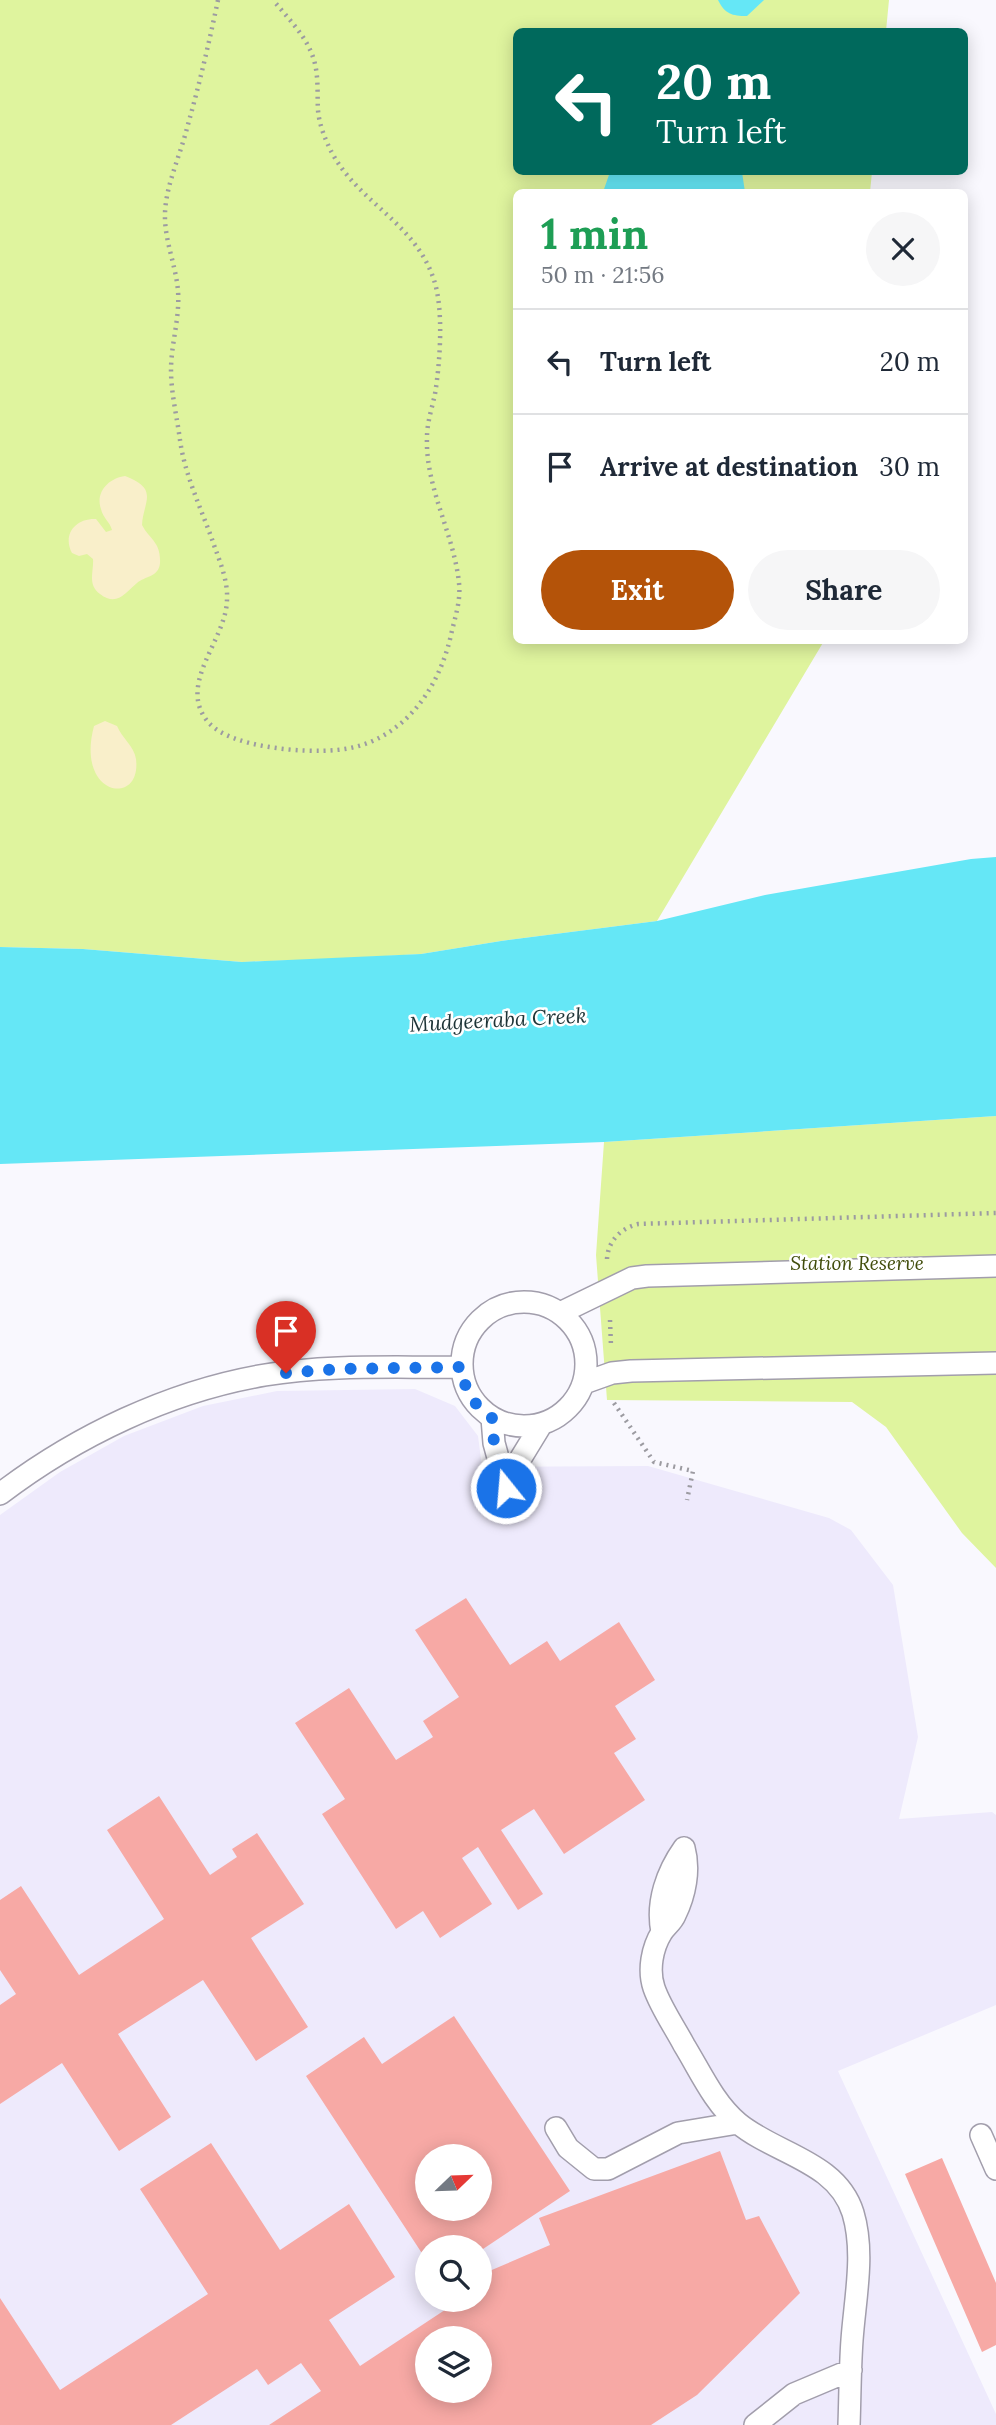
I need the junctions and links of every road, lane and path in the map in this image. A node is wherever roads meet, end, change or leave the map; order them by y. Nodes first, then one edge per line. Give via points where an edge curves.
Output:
1 (218, 0) edge
2 (273, 0) edge
3 (996, 1266) edge
4 (560, 1313) junction
5 (996, 1363) edge
6 (462, 1367) junction
7 (584, 1383) junction
8 (492, 1418) junction
9 (541, 1425) junction
10 (630, 1428) dead end
11 (0, 1494) edge
12 (687, 1500) dead end
13 (662, 1932) dead end
14 (738, 2123) junction
15 (556, 2128) dead end
16 (981, 2135) dead end
17 (996, 2169) edge
18 (851, 2370) junction
19 (755, 2425) edge
20 (849, 2425) edge

1 - 2 path via 164,215 178,289 171,369 183,461 222,567 228,600 200,678 198,697 201,712 223,734 291,749 336,750 381,739 410,716 441,668 459,601 457,572 426,436 439,340 436,285 413,239 363,193 332,154 318,116 313,58
3 - 4 lane via 640,1276
4 - 6 lane via 521,1301 500,1306 483,1316 470,1332
4 - 7 lane via 574,1326 583,1345 587,1363
5 - 7 lane via 631,1371
6 - 8 lane via 468,1393
6 - 11 lane via 306,1371 233,1382 106,1428
7 - 9 lane via 576,1401
8 - 9 lane via 520,1427
8 - 9 lane via 506,1488
10 - 12 path via 654,1462 693,1471
13 - 14 lane via 652,1959 654,1987 709,2088
14 - 15 lane via 678,2133 608,2169 594,2169 568,2148
14 - 18 lane via 814,2166 836,2185 850,2206 859,2256
16 - 17 lane
18 - 19 lane via 794,2394
18 - 20 lane

